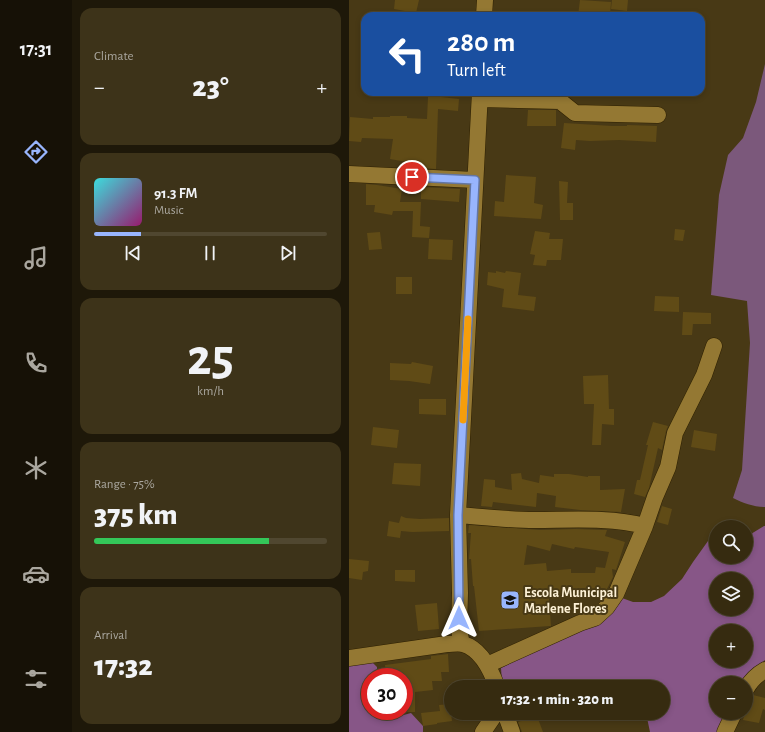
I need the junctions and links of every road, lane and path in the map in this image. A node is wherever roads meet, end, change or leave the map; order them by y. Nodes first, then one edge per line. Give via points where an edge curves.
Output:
1 (485, 0) edge
2 (484, 12) edge
3 (480, 96) edge
4 (493, 96) edge
5 (658, 116) dead end
6 (349, 174) edge
7 (475, 180) junction
8 (714, 346) dead end
9 (458, 515) junction
10 (645, 526) junction
11 (454, 644) junction
12 (349, 658) edge
13 (487, 664) junction
14 (765, 670) edge
15 (753, 679) edge
16 (495, 680) edge
17 (491, 720) edge
18 (508, 720) edge
19 (731, 720) edge
20 (483, 732) edge
21 (512, 732) edge
22 (725, 732) edge

1 - 2 street
3 - 7 street
4 - 5 street via 560,101 575,113
6 - 7 street
7 - 9 street
8 - 10 street via 704,375 675,433 668,467
9 - 10 street via 532,520 601,520
9 - 11 street via 459,630
10 - 13 street via 616,594 595,618
11 - 12 street
11 - 13 street via 475,650
13 - 16 street
14 - 15 street
17 - 20 street
18 - 21 street
19 - 22 street

